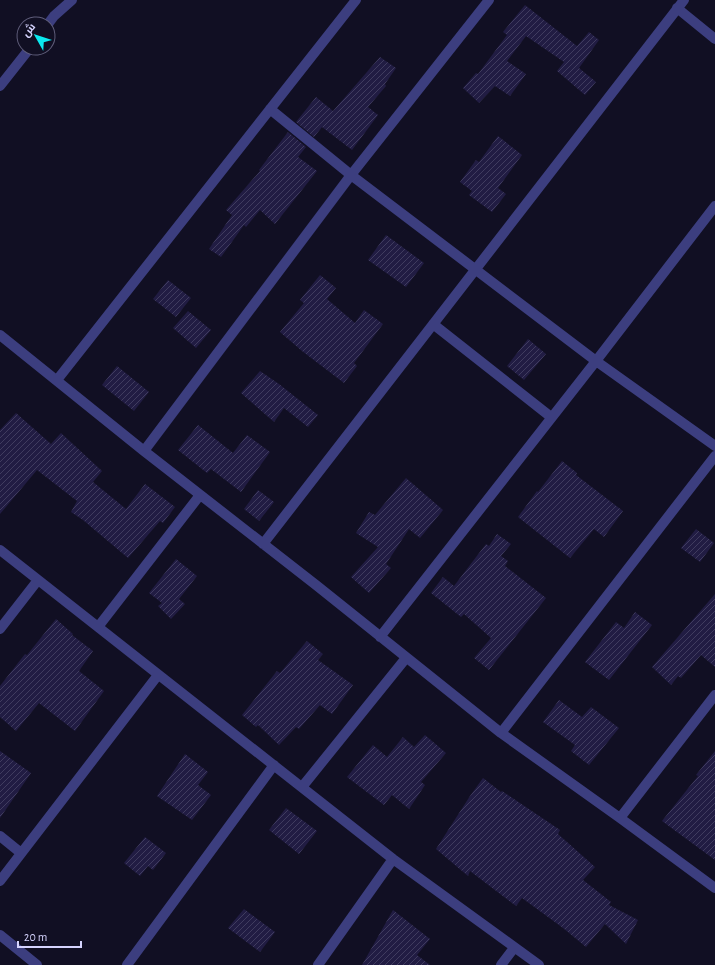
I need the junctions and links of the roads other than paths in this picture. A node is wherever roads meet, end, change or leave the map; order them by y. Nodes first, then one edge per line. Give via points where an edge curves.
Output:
1 (72, 0) edge
2 (356, 0) edge
3 (489, 0) edge
4 (680, 4) edge
5 (54, 16) edge
6 (715, 39) edge
7 (24, 56) edge
8 (0, 86) edge
9 (270, 109) junction
10 (351, 175) junction
11 (715, 206) edge
12 (476, 269) junction
13 (433, 324) junction
14 (0, 335) edge
15 (596, 361) junction
16 (57, 380) junction
17 (551, 417) junction
18 (715, 446) edge
19 (144, 451) junction
20 (715, 456) edge
21 (200, 495) junction
22 (263, 544) junction
23 (0, 550) edge
24 (38, 580) junction
25 (98, 627) junction
26 (0, 628) edge
27 (380, 637) junction
28 (406, 658) junction
29 (158, 675) junction
30 (715, 695) edge
31 (501, 733) junction
32 (274, 765) junction
33 (302, 787) junction
34 (620, 818) junction
35 (0, 836) edge
36 (22, 853) junction
37 (393, 859) junction
38 (0, 882) edge
39 (715, 888) edge
40 (0, 936) edge
41 (514, 948) junction
42 (37, 965) edge
43 (127, 965) edge
44 (318, 965) edge
45 (501, 965) edge
46 (538, 965) edge

1 - 5 street
2 - 9 street
3 - 10 street
4 - 6 street
4 - 12 street
7 - 8 street
9 - 10 street
9 - 16 street
10 - 12 street
10 - 19 street
11 - 15 street
12 - 13 street
12 - 15 street
13 - 17 street
13 - 22 street
14 - 16 street
15 - 17 street
15 - 18 street
16 - 19 street
17 - 27 street
19 - 21 street
20 - 31 street
21 - 22 street
21 - 25 street
22 - 27 street
23 - 24 street
24 - 25 street
24 - 26 street
25 - 29 street
27 - 28 street
28 - 31 street
28 - 33 street
29 - 32 street
29 - 36 street
30 - 34 street
31 - 34 street
32 - 33 street
32 - 43 street
33 - 37 street
34 - 39 street
35 - 36 street
36 - 38 street
37 - 41 street
37 - 44 street
40 - 42 street
41 - 45 street
41 - 46 street

